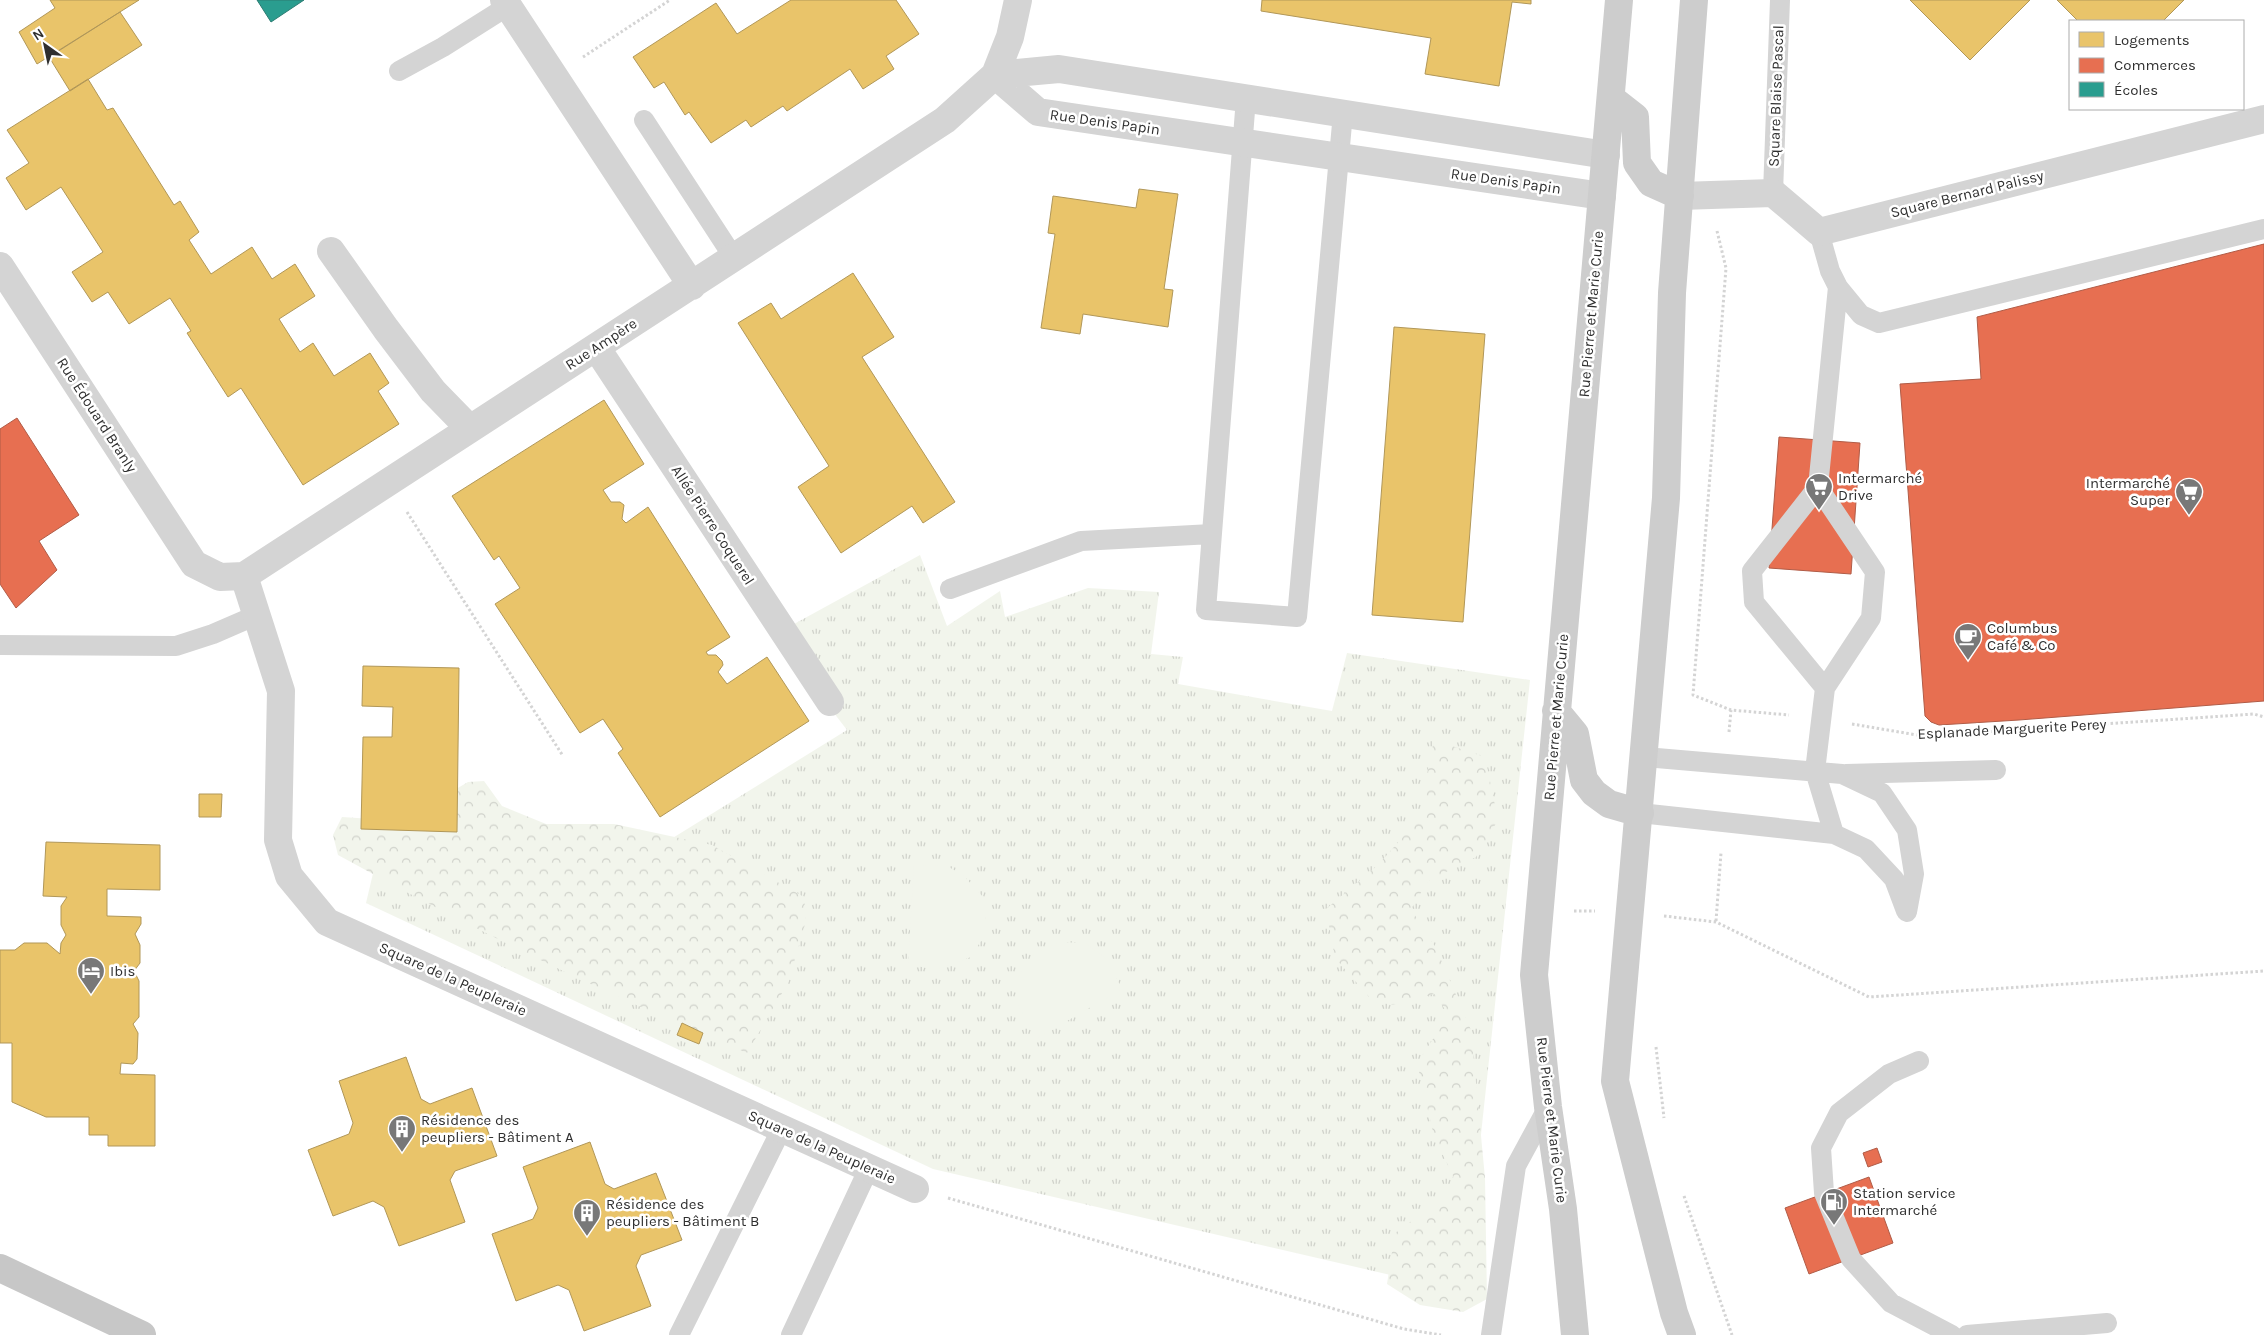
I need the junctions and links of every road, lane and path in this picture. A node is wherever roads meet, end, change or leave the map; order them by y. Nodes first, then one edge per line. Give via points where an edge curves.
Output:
1 (670, 0) edge
2 (1018, 0) edge
3 (1619, 0) edge
4 (1694, 0) edge
5 (1780, 0) edge
6 (506, 3) edge
7 (399, 71) dead end
8 (995, 75) junction
9 (554, 76) junction
10 (1246, 98) junction
11 (1612, 98) junction
12 (1343, 113) junction
13 (2264, 119) edge
14 (644, 120) dead end
15 (1243, 142) junction
16 (1606, 154) junction
17 (1338, 156) junction
18 (1773, 192) junction
19 (1708, 195) junction
20 (1602, 196) junction
21 (1680, 196) junction
22 (2264, 229) edge
23 (1818, 232) junction
24 (331, 251) dead end
25 (734, 258) junction
26 (0, 266) edge
27 (692, 286) junction
28 (1838, 287) junction
29 (596, 347) junction
30 (470, 429) junction
31 (387, 482) junction
32 (1818, 487) junction
33 (1212, 534) junction
34 (244, 576) junction
35 (950, 589) dead end
36 (257, 615) junction
37 (0, 645) edge
38 (1825, 688) junction
39 (830, 702) dead end
40 (1556, 711) junction
41 (2264, 717) edge
42 (1820, 718) junction
43 (563, 756) dead end
44 (1645, 757) junction
45 (1996, 770) dead end
46 (1815, 771) junction
47 (1842, 774) junction
48 (1640, 813) junction
49 (1834, 834) junction
50 (1540, 911) junction
51 (1630, 912) junction
52 (1666, 916) junction
53 (1664, 926) dead end
54 (2264, 971) edge
55 (1655, 1042) dead end
56 (1919, 1061) dead end
57 (1548, 1107) junction
58 (1664, 1119) dead end
59 (782, 1128) junction
60 (869, 1168) junction
61 (915, 1189) joint
62 (1683, 1195) dead end
63 (0, 1268) edge
64 (2107, 1323) dead end
65 (2000, 1333) edge
66 (142, 1335) edge
67 (679, 1335) edge
68 (791, 1335) edge
69 (1441, 1335) edge
70 (1491, 1335) edge
71 (1576, 1335) edge
72 (1682, 1335) edge
73 (1732, 1335) edge
74 (1952, 1335) edge
75 (1966, 1335) edge

1 - 9 path
2 - 8 street via 1010,37
3 - 11 main road, Rue Pierre et Marie Curie
4 - 21 main road
5 - 18 lane, Square Blaise Pascal
6 - 7 lane via 443,47
6 - 9 street
8 - 10 street via 1059,69
8 - 15 street, Rue Denis Papin via 1038,112
8 - 25 street, Rue Ampère via 945,120
9 - 27 street
10 - 12 street
10 - 15 lane
11 - 16 main road, Rue Pierre et Marie Curie
11 - 21 main road via 1635,117 1636,163 1651,183
12 - 16 street
12 - 17 lane
13 - 23 street, Square Bernard Palissy
14 - 25 lane
15 - 17 street, Rue Denis Papin
15 - 33 lane
16 - 20 main road, Rue Pierre et Marie Curie
17 - 20 street, Rue Denis Papin
17 - 33 lane via 1297,617 1206,610
18 - 19 street
18 - 23 street
19 - 21 street
19 - 42 path, Esplanade Marguerite Perey via 1726,268 1692,695 1731,710
20 - 40 main road, Rue Pierre et Marie Curie
21 - 44 main road via 1672,293 1666,498
22 - 28 lane via 1879,323 1861,315
23 - 28 lane
24 - 30 street via 433,391
25 - 27 street, Rue Ampère
26 - 34 street, Rue Édouard Branly via 194,564 220,576
27 - 29 street, Rue Ampère
28 - 32 lane
29 - 30 street, Rue Ampère
29 - 39 street, Allée Pierre Coquerel
30 - 31 street, Rue Ampère
31 - 34 street, Rue Ampère
31 - 43 path
32 - 38 lane via 1875,572 1871,618
32 - 38 lane via 1752,570 1754,602
33 - 35 lane via 1081,541
34 - 36 street, Square de la Peupleraie
36 - 37 lane via 176,646
36 - 59 street, Square de la Peupleraie via 282,691 278,840 288,876 327,922
38 - 42 lane
40 - 48 main road via 1575,734 1584,780 1594,793 1609,804
40 - 50 main road, Rue Pierre et Marie Curie
41 - 42 path, Esplanade Marguerite Perey via 2254,714 1923,736
42 - 46 lane
44 - 46 lane
44 - 48 main road
45 - 47 lane
46 - 47 lane
46 - 49 lane
47 - 49 lane via 1882,793 1907,830 1914,874 1907,912 1894,879 1866,849
48 - 49 lane
48 - 51 main road
50 - 51 path
50 - 57 main road, Rue Pierre et Marie Curie via 1534,975
51 - 52 path
51 - 72 main road via 1615,1081
52 - 53 path
52 - 54 path via 1716,922 1869,997
55 - 58 path
56 - 74 lane via 1889,1074 1839,1113 1821,1148 1824,1193 1851,1259 1857,1266 1891,1303
57 - 70 lane via 1516,1166
57 - 71 main road, Rue Pierre et Marie Curie
59 - 60 street, Square de la Peupleraie
59 - 67 lane
60 - 61 street, Square de la Peupleraie
60 - 68 lane
61 - 69 path via 1404,1329
62 - 73 path
63 - 66 main road
64 - 65 lane
65 - 75 lane

